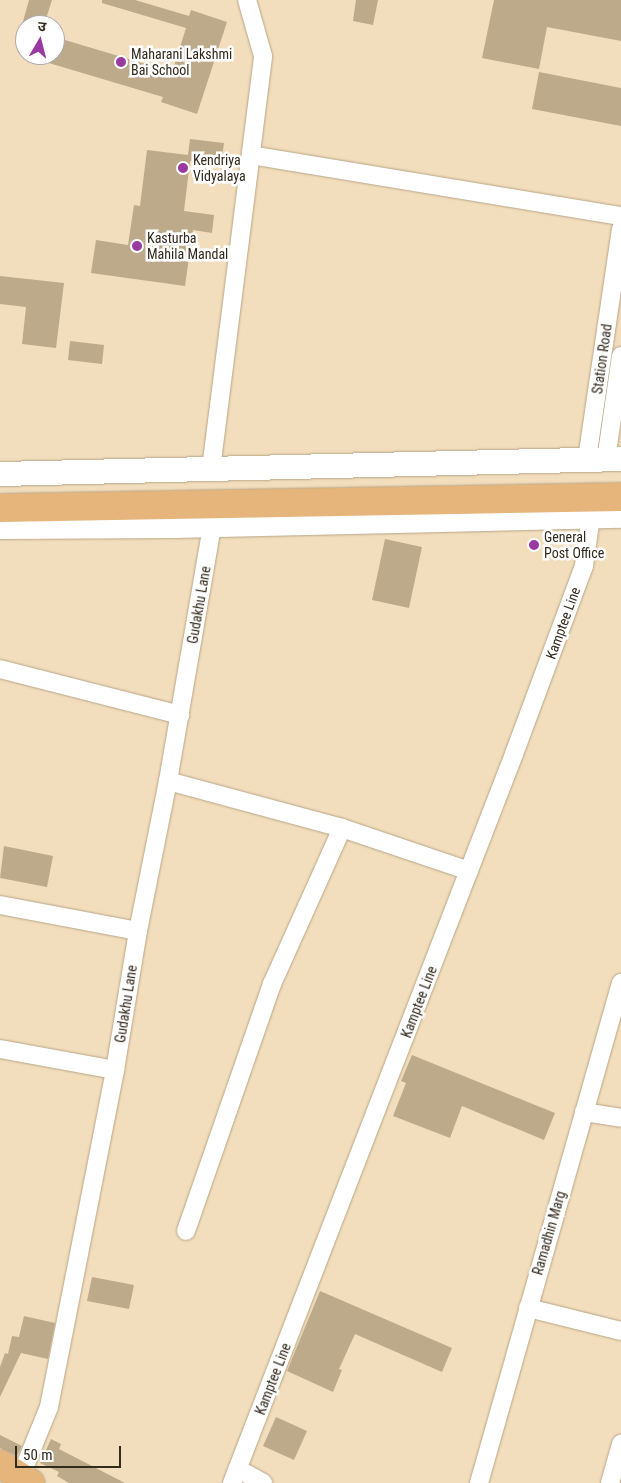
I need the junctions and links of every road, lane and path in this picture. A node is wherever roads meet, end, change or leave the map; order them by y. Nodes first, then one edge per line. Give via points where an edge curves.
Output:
1 (247, 0) edge
2 (251, 155) junction
3 (621, 216) edge
4 (621, 229) edge
5 (621, 356) edge
6 (609, 465) edge
7 (211, 469) junction
8 (0, 474) edge
9 (0, 489) edge
10 (621, 497) edge
11 (591, 516) junction
12 (621, 516) edge
13 (212, 525) junction
14 (1, 526) edge
15 (0, 669) edge
16 (180, 715) junction
17 (168, 781) junction
18 (342, 828) junction
19 (469, 871) junction
20 (0, 905) edge
21 (138, 931) junction
22 (621, 983) edge
23 (0, 1049) edge
24 (115, 1070) junction
25 (584, 1112) junction
26 (621, 1118) edge
27 (186, 1231) dead end
28 (528, 1308) junction
29 (621, 1331) edge
30 (621, 1444) edge
31 (235, 1476) edge
32 (17, 1477) edge
33 (263, 1483) edge
34 (479, 1483) edge
35 (610, 1483) edge

1 - 2 street via 263,56
2 - 3 street
2 - 7 street
4 - 6 street, Station Road
5 - 6 street, Station Road
6 - 7 street
6 - 9 main road
7 - 8 street
10 - 14 main road
11 - 12 street
11 - 13 street
11 - 19 street, Kamptee Line via 584,566
13 - 14 street
13 - 16 street, Gudakhu Lane
15 - 16 street
16 - 17 street, Gudakhu Lane
17 - 18 street
17 - 21 street, Gudakhu Lane
18 - 19 street
18 - 27 street via 272,984
19 - 31 street, Kamptee Line
20 - 21 street
21 - 24 street, Gudakhu Lane
22 - 25 street, Ramadhin Marg
23 - 24 street
24 - 32 street, Gudakhu Lane via 49,1406
25 - 26 street
25 - 28 street, Ramadhin Marg
28 - 29 street
28 - 34 street, Ramadhin Marg
30 - 35 street
31 - 33 street

